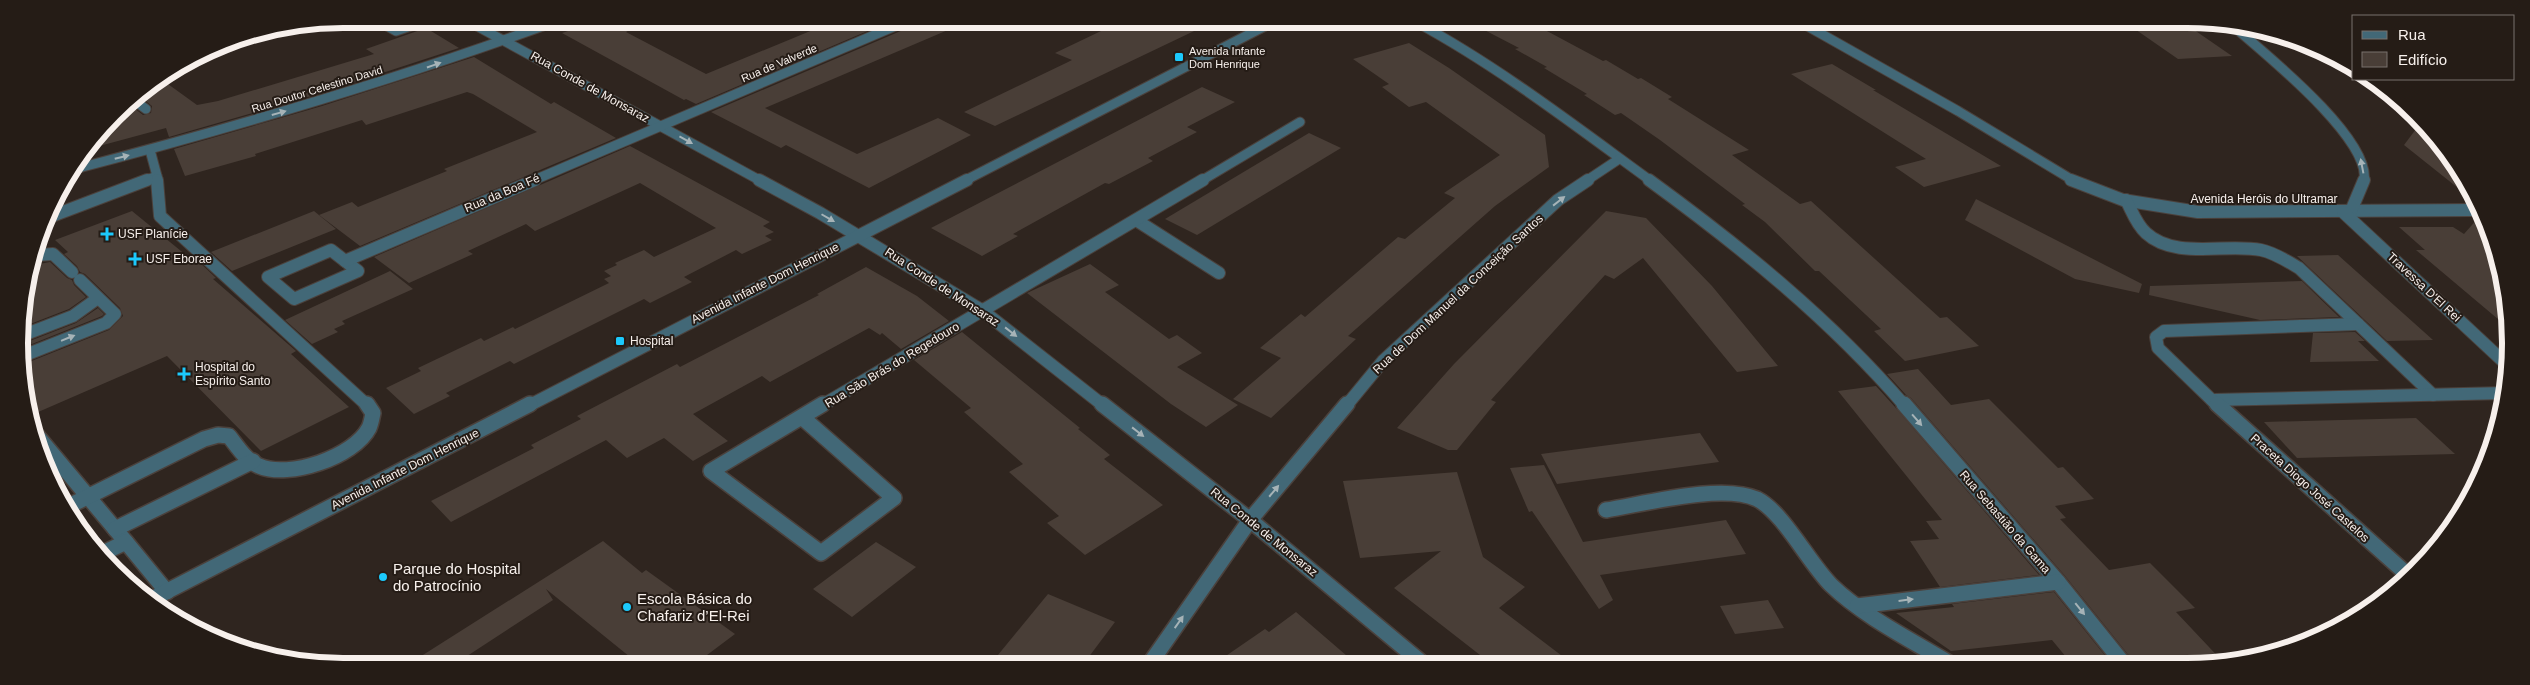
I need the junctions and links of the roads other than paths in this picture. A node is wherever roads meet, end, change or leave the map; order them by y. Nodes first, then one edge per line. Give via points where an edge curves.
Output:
1 (390, 28) edge
2 (405, 28) edge
3 (481, 28) edge
4 (540, 28) edge
5 (890, 28) edge
6 (1261, 28) edge
7 (1427, 28) edge
8 (1809, 28) edge
9 (2240, 32) edge
10 (505, 41) junction
11 (138, 103) edge
12 (146, 109) dead end
13 (1300, 122) dead end
14 (660, 125) junction
15 (150, 150) junction
16 (1619, 159) junction
17 (81, 168) edge
18 (157, 176) junction
19 (2126, 200) junction
20 (2473, 210) edge
21 (2347, 212) junction
22 (54, 215) edge
23 (1136, 220) junction
24 (858, 235) junction
25 (40, 255) edge
26 (345, 261) junction
27 (1219, 273) dead end
28 (98, 298) junction
29 (983, 311) junction
30 (2358, 324) junction
31 (28, 333) edge
32 (28, 354) edge
33 (2502, 360) edge
34 (2498, 393) edge
35 (2432, 395) junction
36 (2212, 400) junction
37 (803, 418) junction
38 (44, 444) edge
39 (253, 461) junction
40 (88, 497) junction
41 (73, 504) edge
42 (1606, 510) dead end
43 (1250, 520) junction
44 (115, 529) junction
45 (126, 542) junction
46 (107, 551) edge
47 (2403, 571) edge
48 (2058, 582) junction
49 (167, 592) junction
50 (157, 597) edge
51 (1857, 606) junction
52 (1154, 658) edge
53 (1416, 658) edge
54 (1941, 658) edge
55 (2119, 658) edge

1 - 2 street via 396,31
3 - 10 street, Rua Conde de Monsaraz
4 - 10 street, Rua Doutor Celestino David
5 - 14 street, Rua de Valverde
6 - 24 street, Avenida Infante Dom Henrique
7 - 16 street, Rua Sebastião da Gama via 1530,93
8 - 19 street, Avenida Heróis do Ultramar via 1981,124 2071,180
21 -> 9 street, Avenida Heróis do Ultramar via 2364,185 2364,165 2354,144
10 - 14 street, Rua Conde de Monsaraz
15 -> 10 street, Rua Doutor Celestino David via 323,101
11 - 12 street
13 - 23 street, Rua São Brás do Regedouro
14 -> 24 street, Rua Conde de Monsaraz
14 - 26 street, Rua da Boa Fé
17 -> 15 street, Rua Doutor Celestino David
15 - 18 street
43 -> 16 street, Rua de Dom Manuel da Conceição Santos via 1383,361 1558,200
16 -> 48 street, Rua Sebastião da Gama via 1786,286 1885,383
18 - 22 street
18 - 39 street via 160,216 365,401 373,413 368,429 345,450 309,467 276,471 257,466
19 - 21 street, Avenida Heróis do Ultramar via 2176,211
19 - 30 street via 2138,225 2151,237 2168,244 2260,250 2278,255 2299,268
20 - 21 street
21 - 33 street, Travessa D'El Rei
23 - 27 street
23 - 29 street, Rua São Brás do Regedouro
24 - 29 street, Rua Conde de Monsaraz
24 - 49 street, Avenida Infante Dom Henrique
25 - 28 street via 53,254
26 - 26 street via 358,271 294,299 268,277 331,250
28 - 31 street via 83,310
32 -> 28 street via 106,323 115,314
29 - 37 street, Rua São Brás do Regedouro
29 -> 43 street, Rua Conde de Monsaraz
30 - 35 street
30 - 36 street, Praceta Diogo José Castelos via 2164,331 2156,337 2158,348
34 - 35 street
35 - 36 street
36 - 47 street, Praceta Diogo José Castelos
37 - 37 street, Rua São Brás do Regedouro via 711,471 821,553 894,498
38 - 40 street
39 - 40 street via 229,436 218,435
39 - 44 street
40 - 41 street
40 - 44 street
42 - 51 street via 1722,492 1756,499 1772,510 1813,566
52 -> 43 street, Rua de Dom Manuel da Conceição Santos
43 - 53 street, Rua Conde de Monsaraz
44 - 45 street
45 - 46 street
45 - 49 street
51 -> 48 street
48 -> 55 street, Rua Sebastião da Gama
49 - 50 street, Avenida Infante Dom Henrique
51 - 54 street

